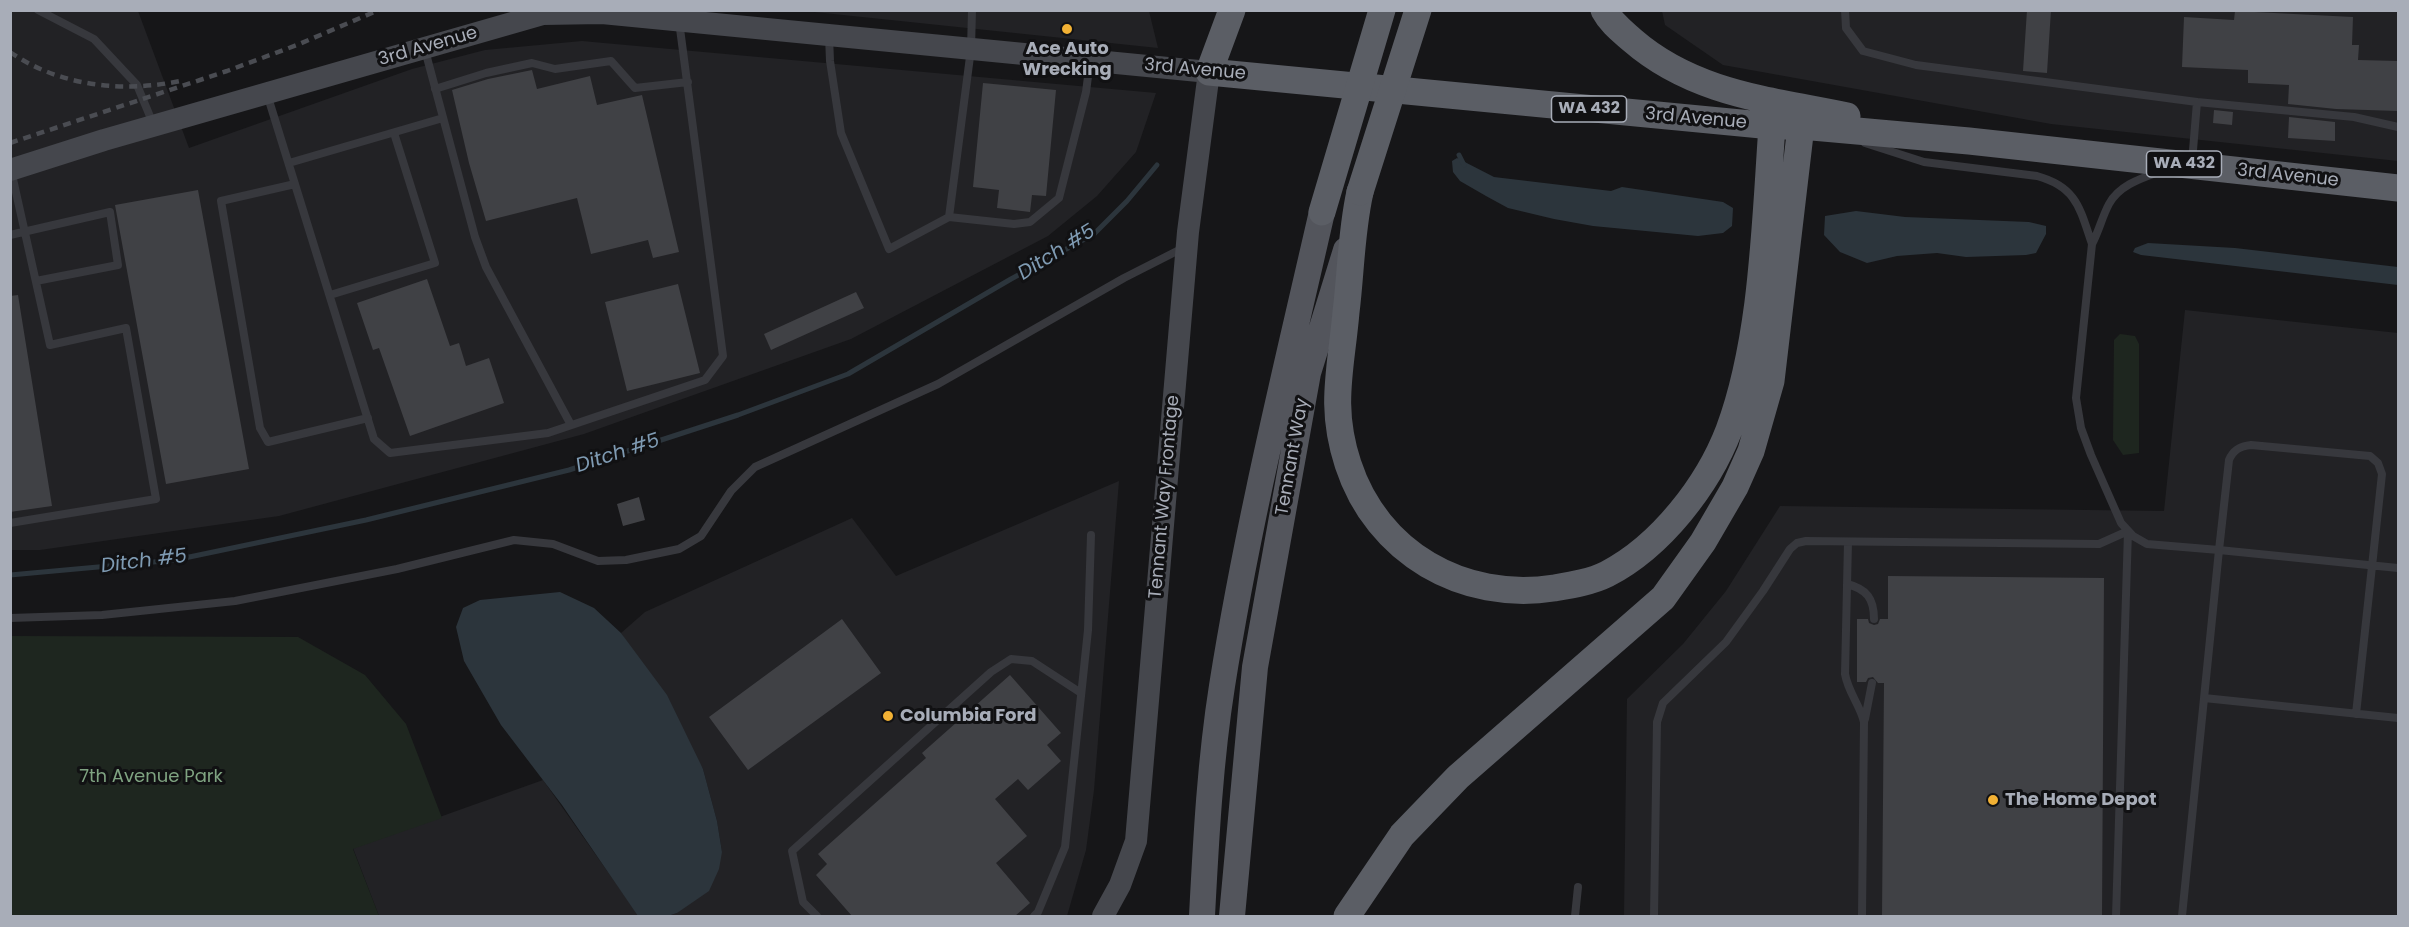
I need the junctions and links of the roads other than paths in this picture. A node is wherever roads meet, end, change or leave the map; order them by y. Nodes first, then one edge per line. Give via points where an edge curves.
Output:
1 (38, 10) edge
2 (972, 10) edge
3 (1232, 10) edge
4 (1382, 10) edge
5 (1418, 10) edge
6 (1604, 10) edge
7 (1845, 10) edge
8 (679, 21) junction
9 (829, 35) junction
10 (424, 48) junction
11 (971, 49) junction
12 (1090, 61) junction
13 (1209, 72) junction
14 (687, 82) junction
15 (435, 89) junction
16 (267, 93) junction
17 (2197, 102) junction
18 (443, 118) junction
19 (154, 126) junction
20 (1772, 126) junction
21 (1801, 126) junction
22 (2398, 128) edge
23 (1833, 129) junction
24 (394, 133) junction
25 (1969, 141) junction
26 (289, 163) junction
27 (2186, 165) junction
28 (11, 170) edge
29 (295, 184) junction
30 (2398, 188) edge
31 (1322, 212) joint
32 (950, 217) junction
33 (1352, 227) junction
34 (26, 232) junction
35 (10, 236) edge
36 (2092, 244) junction
37 (1186, 246) junction
38 (36, 281) junction
39 (330, 295) junction
40 (368, 418) junction
41 (571, 425) junction
42 (10, 523) edge
43 (2128, 531) junction
44 (1091, 535) dead end
45 (1848, 542) junction
46 (2219, 550) junction
47 (2372, 565) junction
48 (2398, 568) edge
49 (1847, 584) junction
50 (10, 618) edge
51 (1874, 619) dead end
52 (1872, 682) dead end
53 (1081, 693) junction
54 (2204, 698) junction
55 (2356, 714) junction
56 (2398, 717) edge
57 (1864, 722) junction
58 (1578, 887) dead end
59 (818, 916) edge
60 (1034, 916) edge
61 (1103, 916) edge
62 (1202, 916) edge
63 (1232, 916) edge
64 (1347, 916) edge
65 (1575, 916) edge
66 (1654, 916) edge
67 (1862, 916) edge
68 (2116, 916) edge
69 (2182, 916) edge

1 - 19 lane via 94,39 137,85
2 - 11 lane
3 - 13 highway
4 - 31 highway, Tennant Way, bridge
5 - 33 highway, Tennant Way, bridge
6 - 25 highway via 1610,21 1648,54 1685,76 1730,92
7 - 17 lane via 1846,28 1863,51 1905,62
8 - 9 main road, 3rd Avenue
8 - 10 main road, 3rd Avenue via 602,14 543,14
8 - 14 lane
9 - 11 main road, 3rd Avenue
9 - 32 lane via 841,133 889,249
10 - 15 lane
10 - 16 main road, 3rd Avenue
11 - 12 main road, 3rd Avenue
11 - 32 lane
12 - 13 main road, 3rd Avenue
12 - 32 lane via 1059,198 1030,222
13 - 20 highway, 3rd Avenue / WA 432
13 - 37 main road, Tennant Way Frontage
14 - 15 lane via 635,88 611,61 555,69 532,63
14 - 41 lane via 723,356 705,380
15 - 18 lane
16 - 19 main road, 3rd Avenue
16 - 26 lane
17 - 22 lane via 2354,117
17 - 27 lane
18 - 24 lane
18 - 41 lane via 486,267
19 - 28 main road, 3rd Avenue
20 - 21 highway, 3rd Avenue / WA 432
20 - 33 highway via 1754,322 1729,430 1709,471 1679,515 1638,553 1606,574 1575,585 1512,591 1458,580 1411,555 1371,512 1348,465 1336,405
21 - 23 highway, 3rd Avenue / WA 432
21 - 64 highway via 1771,381 1751,451 1730,496 1663,598 1458,777 1402,835
23 - 25 highway, 3rd Avenue / WA 432
23 - 36 lane via 1923,162 2055,181 2080,208
24 - 26 lane
24 - 39 lane via 435,263
25 - 27 highway, 3rd Avenue / WA 432
26 - 29 lane
27 - 30 highway, 3rd Avenue / WA 432
27 - 36 lane via 2134,180 2116,194
28 - 34 lane
29 - 39 lane
29 - 40 lane via 221,201 260,428 268,442
31 - 62 main road, Tennant Way via 1261,477 1222,688
33 - 63 main road, Tennant Way via 1308,373 1256,667
34 - 35 lane
34 - 38 lane
34 - 38 lane via 110,212 118,265
36 - 43 lane via 2076,398 2091,455
37 - 50 lane via 938,384 755,467 731,491 701,536 679,549 627,560 598,561 552,544 514,540 397,569 235,600 102,615
37 - 61 main road, Tennant Way Frontage via 1136,841 1120,885
38 - 42 lane via 50,345 126,328 156,499
39 - 40 lane
40 - 41 lane via 374,439 390,453 548,433
43 - 45 lane via 2099,544
43 - 46 lane via 2147,544
43 - 68 lane
44 - 53 lane via 1088,630
45 - 49 lane
45 - 66 lane via 1806,541 1790,549 1725,642 1663,702 1657,722
46 - 47 lane
46 - 47 lane via 2229,460 2237,449 2251,445 2370,456 2382,474
46 - 54 lane
47 - 48 lane
47 - 55 lane
49 - 51 lane via 1867,593 1872,600
49 - 57 lane via 1845,674
52 - 57 lane
53 - 59 lane via 1032,661 1011,659 991,672 792,851 803,902
53 - 60 lane via 1065,847
54 - 55 lane
54 - 69 lane
55 - 56 lane
57 - 67 lane
58 - 65 lane

